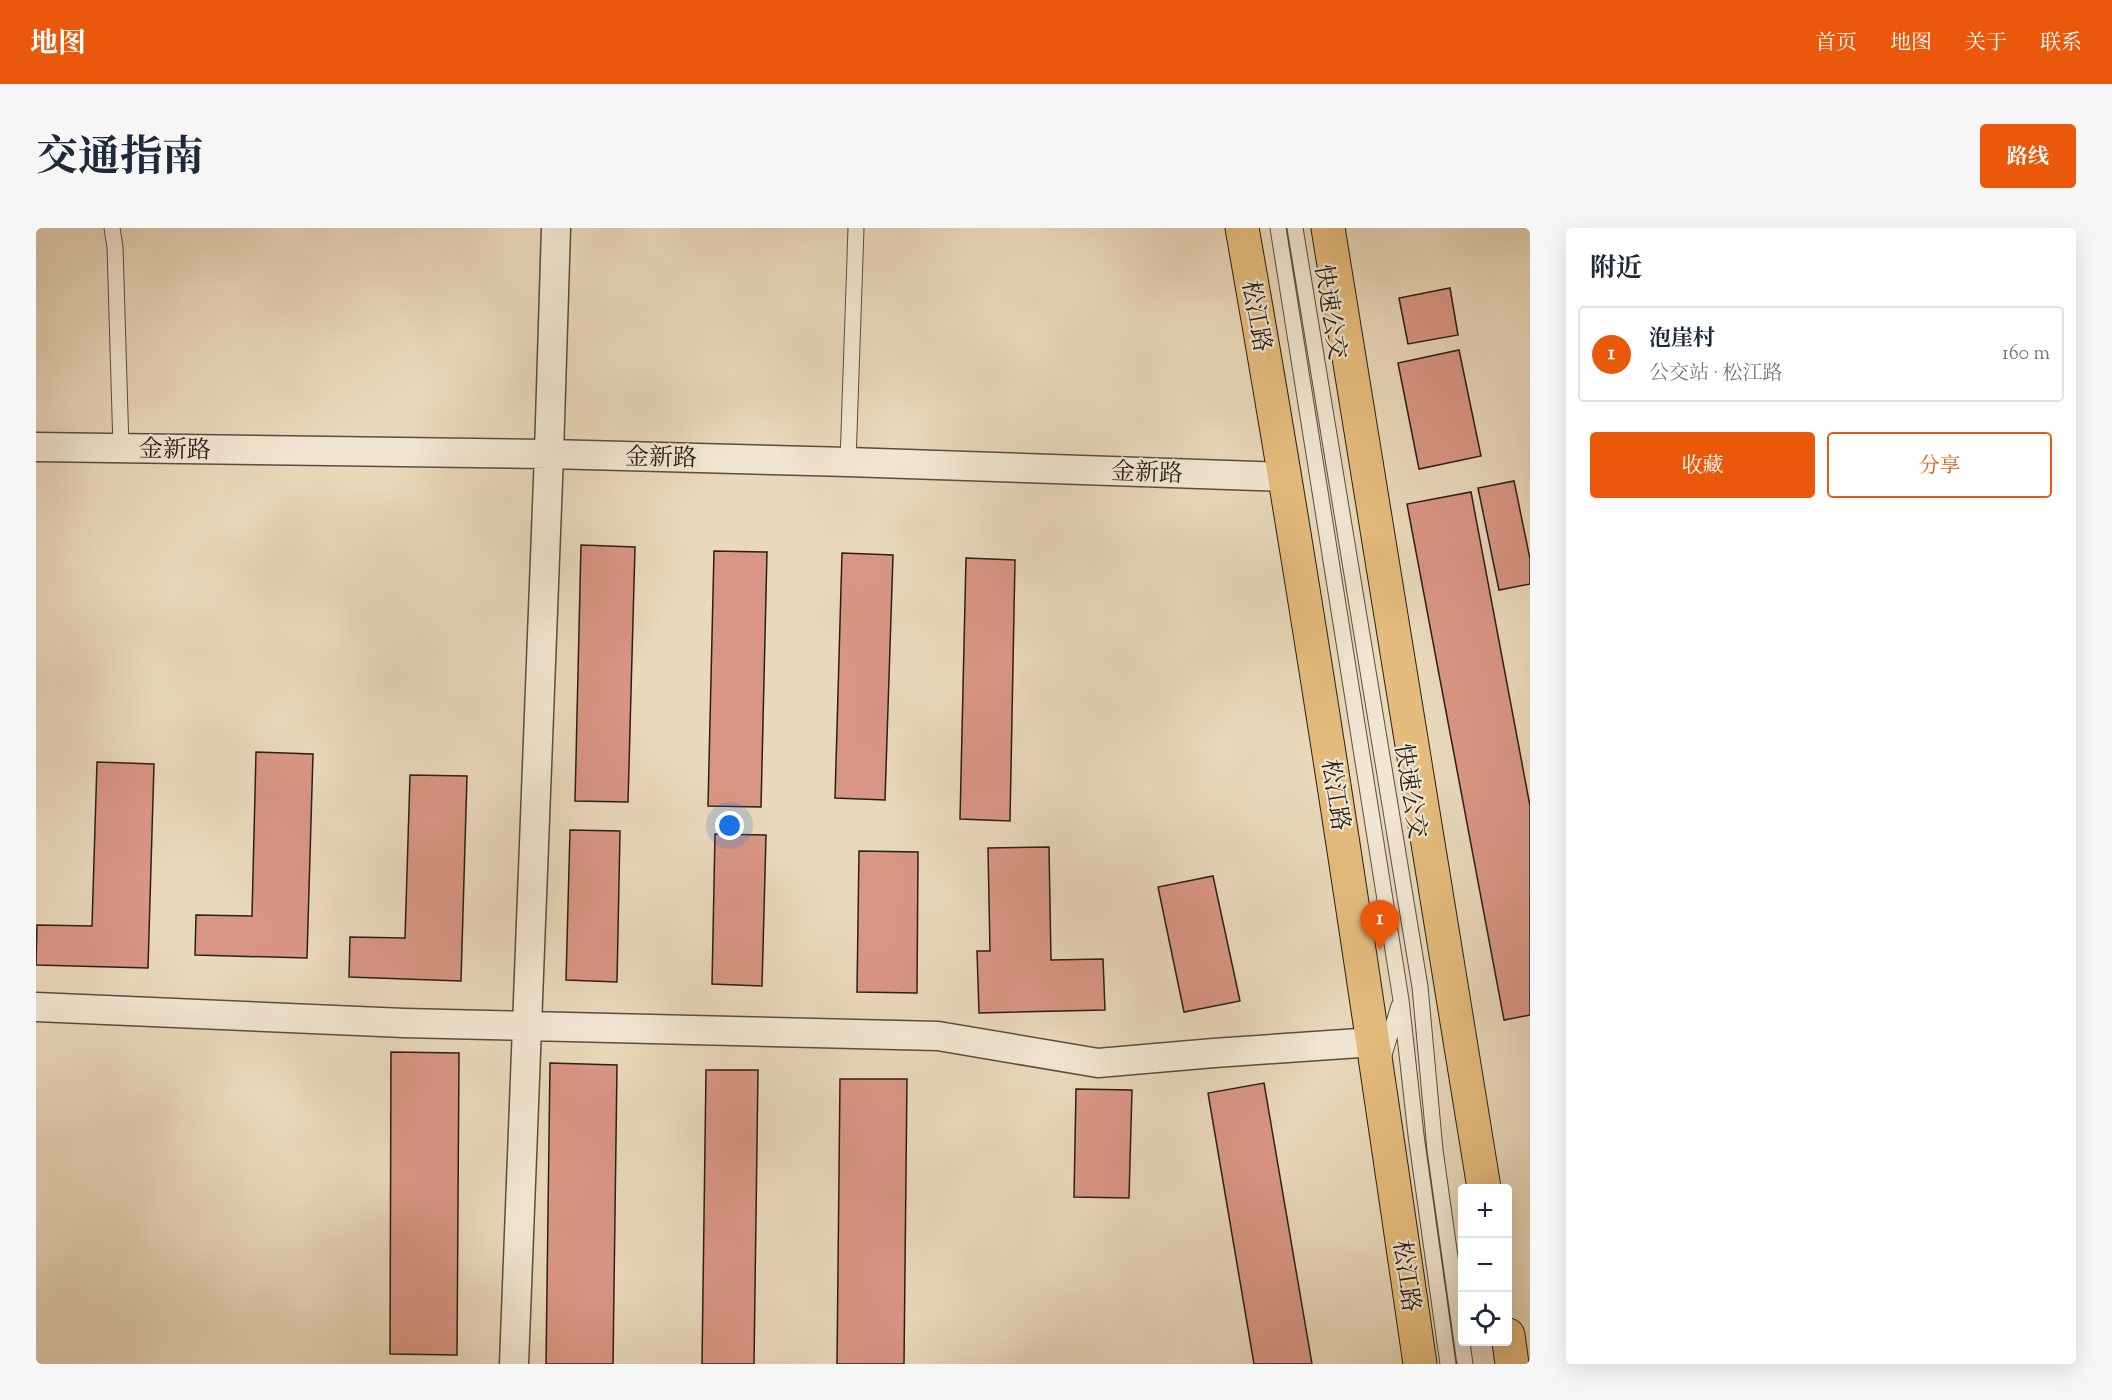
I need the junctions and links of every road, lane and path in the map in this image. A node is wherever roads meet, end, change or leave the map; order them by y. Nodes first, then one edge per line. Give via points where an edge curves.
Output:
1 (112, 228) edge
2 (556, 228) edge
3 (856, 228) edge
4 (1242, 228) edge
5 (1278, 228) edge
6 (1294, 228) edge
7 (1328, 228) edge
8 (36, 447) edge
9 (121, 448) junction
10 (549, 454) junction
11 (848, 462) junction
12 (1286, 477) junction
13 (1401, 1000) junction
14 (36, 1007) edge
15 (527, 1026) junction
16 (1376, 1058) junction
17 (1483, 1184) edge
18 (1510, 1346) edge
19 (514, 1364) edge
20 (1420, 1364) edge
21 (1448, 1364) edge
22 (1465, 1364) edge
23 (1512, 1364) edge

1 - 9 lane
2 - 10 street
3 - 11 lane
4 - 12 main road, 松江路
5 - 13 lane, 快速公交
6 - 22 lane, 快速公交 via 1420,987 1435,1150
7 - 17 main road
8 - 9 street, 金新路
9 - 10 street, 金新路
10 - 11 street, 金新路
10 - 15 street
11 - 12 street, 金新路
12 - 16 main road, 松江路
13 - 16 lane
13 - 21 lane, 快速公交
14 - 15 street
15 - 16 street via 939,1036 1098,1064 1214,1053
15 - 19 street
16 - 20 main road, 松江路
18 - 23 main road

